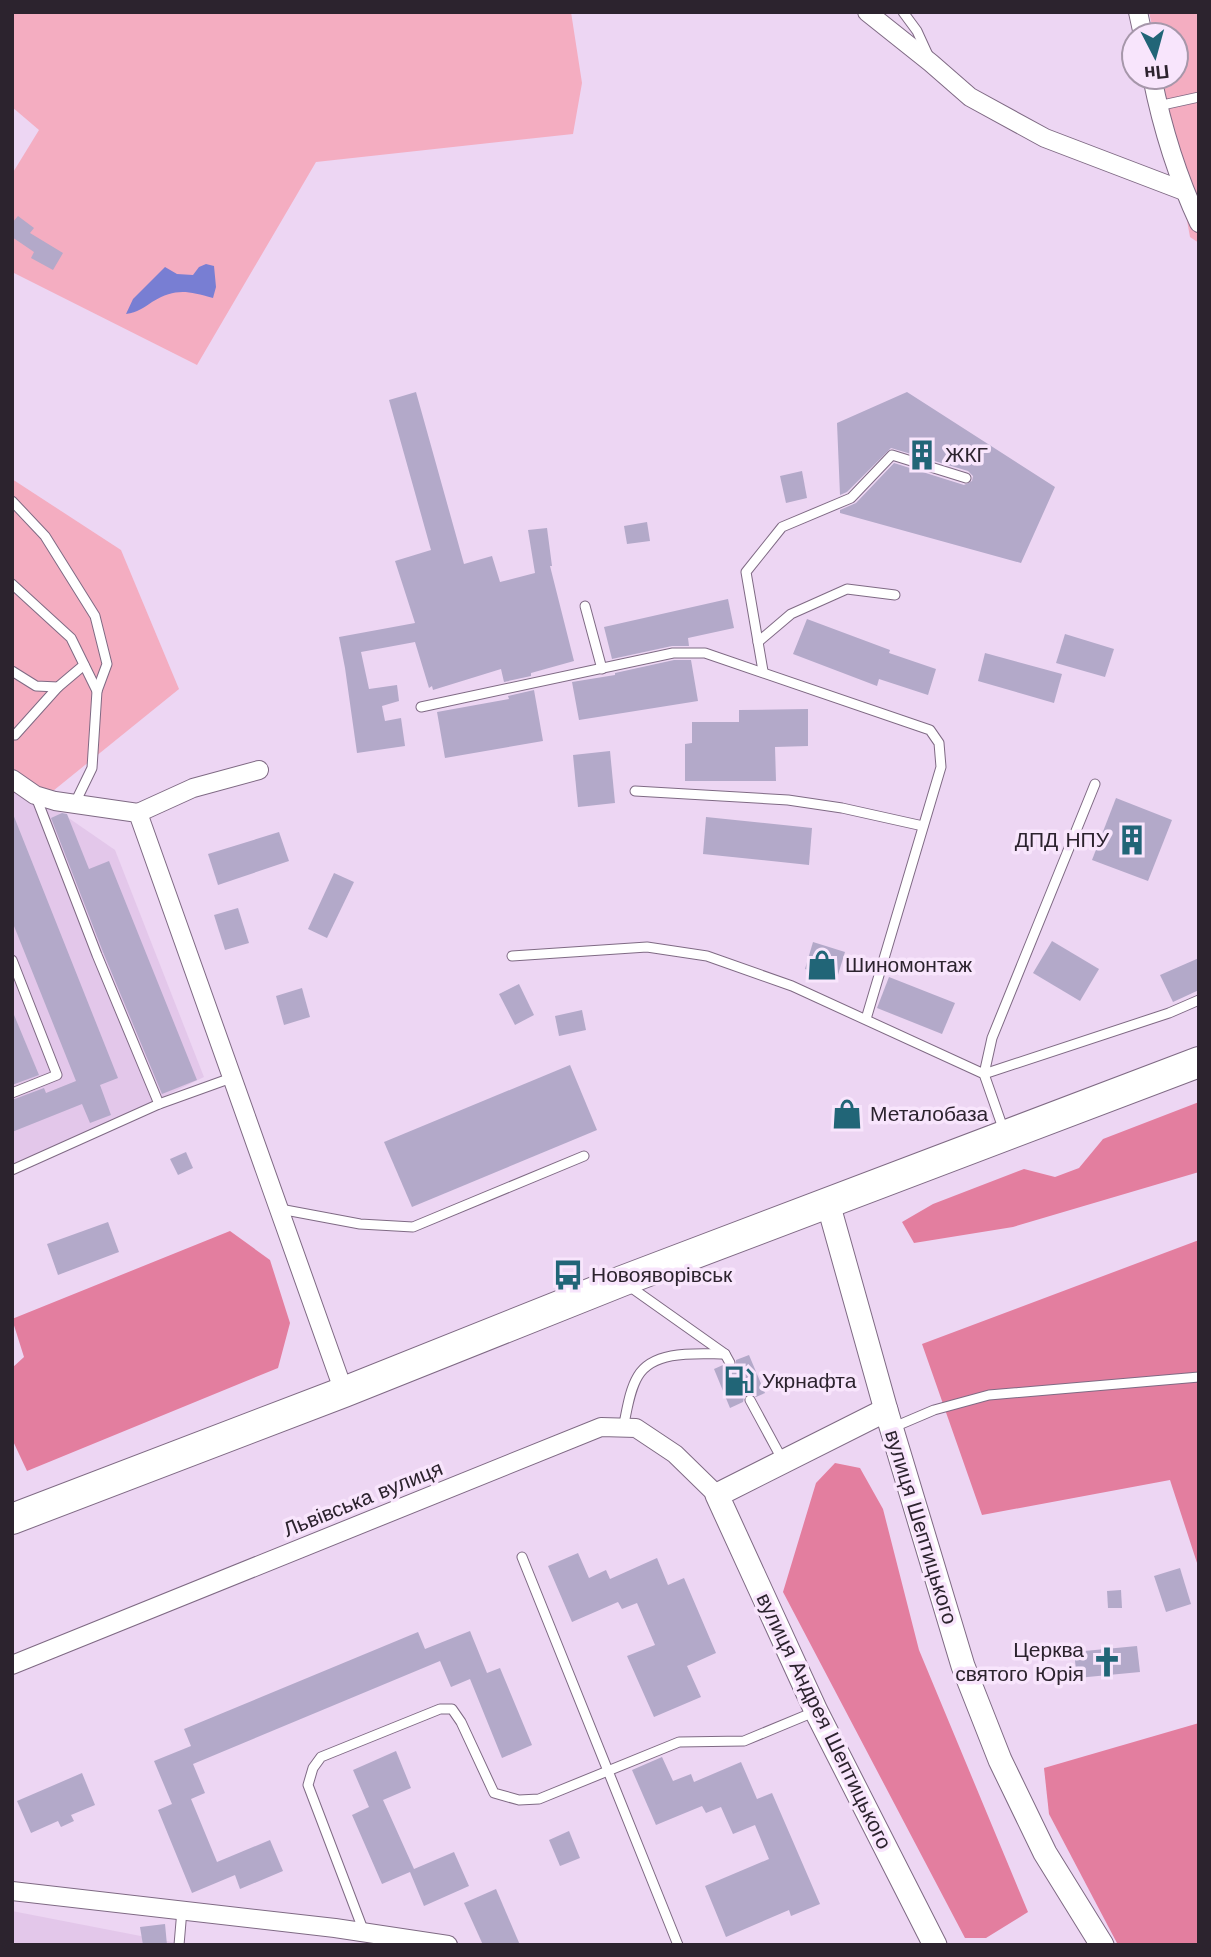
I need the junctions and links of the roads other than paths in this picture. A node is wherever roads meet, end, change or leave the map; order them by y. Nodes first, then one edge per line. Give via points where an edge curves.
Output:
1 (867, 12) edge
2 (902, 12) edge
3 (932, 63) junction
4 (1154, 91) edge
5 (1199, 97) edge
6 (1157, 106) junction
7 (1184, 191) junction
8 (1199, 223) edge
9 (966, 478) dead end
10 (12, 501) edge
11 (12, 584) edge
12 (895, 595) dead end
13 (585, 606) dead end
14 (758, 642) junction
15 (84, 665) junction
16 (602, 668) junction
17 (12, 671) edge
18 (763, 671) junction
19 (58, 687) junction
20 (97, 691) junction
21 (421, 707) dead end
22 (12, 734) edge
23 (259, 769) dead end
24 (12, 779) edge
25 (1095, 784) dead end
26 (635, 791) dead end
27 (35, 795) junction
28 (75, 803) junction
29 (138, 813) junction
30 (923, 826) junction
31 (512, 957) dead end
32 (12, 960) edge
33 (1199, 1000) edge
34 (866, 1019) junction
35 (1199, 1062) edge
36 (984, 1074) junction
37 (234, 1077) junction
38 (12, 1093) edge
39 (159, 1104) junction
40 (1006, 1136) junction
41 (584, 1156) dead end
42 (12, 1170) edge
43 (828, 1203) junction
44 (280, 1209) junction
45 (622, 1281) junction
46 (1199, 1377) edge
47 (344, 1392) junction
48 (750, 1400) dead end
49 (889, 1419) junction
50 (623, 1428) junction
51 (783, 1461) junction
52 (717, 1495) junction
53 (12, 1519) edge
54 (522, 1557) dead end
55 (12, 1665) edge
56 (816, 1711) junction
57 (608, 1772) junction
58 (12, 1891) edge
59 (182, 1910) junction
60 (364, 1932) junction
61 (179, 1945) edge
62 (448, 1945) edge
63 (678, 1945) edge
64 (935, 1945) edge
65 (1102, 1945) edge

1 - 3 street
2 - 3 lane
3 - 7 street via 970,97 1045,138
4 - 6 street
5 - 6 lane
6 - 7 street
7 - 8 street
9 - 14 lane via 892,455 851,498 782,527 746,572
10 - 20 lane via 45,536 95,616 107,664
11 - 15 lane via 71,638
12 - 14 lane via 847,590 791,614
13 - 16 lane
14 - 18 lane
15 - 19 lane
15 - 20 lane
16 - 18 lane via 673,653 705,653
16 - 21 lane
17 - 19 lane via 36,686
18 - 30 lane via 930,730 939,743 941,766
19 - 22 lane
20 - 28 lane via 92,768
23 - 29 street via 192,788
24 - 27 street
25 - 36 lane via 992,1038
26 - 30 lane via 788,800
27 - 28 street
27 - 39 lane
28 - 29 street
29 - 37 street
30 - 34 lane
31 - 34 lane via 647,947 707,956
32 - 38 lane via 57,1075
33 - 36 lane
34 - 36 lane
35 - 40 highway
36 - 40 lane
37 - 39 lane
37 - 44 street
39 - 42 lane
40 - 43 highway
41 - 44 lane via 413,1227 360,1224
43 - 45 highway
43 - 49 street, вулиця Шептицького
44 - 47 street
45 - 47 highway
45 - 50 lane via 727,1358 683,1355 657,1360 639,1373
46 - 49 lane via 989,1395
47 - 53 highway
48 - 51 lane
49 - 51 street
49 - 65 street, вулиця Шептицького via 963,1666 1000,1760 1045,1853
50 - 52 street, Львівська вулиця via 636,1428 675,1454
50 - 55 street, Львівська вулиця via 601,1427
51 - 52 street
52 - 56 street, вулиця Андрея Шептицького
54 - 57 lane
56 - 57 lane via 744,1741 679,1742
56 - 64 street, вулиця Андрея Шептицького
57 - 60 lane via 539,1799 519,1800 494,1793 452,1709 440,1709 321,1757 308,1785
57 - 63 lane
58 - 59 street
59 - 60 street
59 - 61 lane
60 - 62 street

